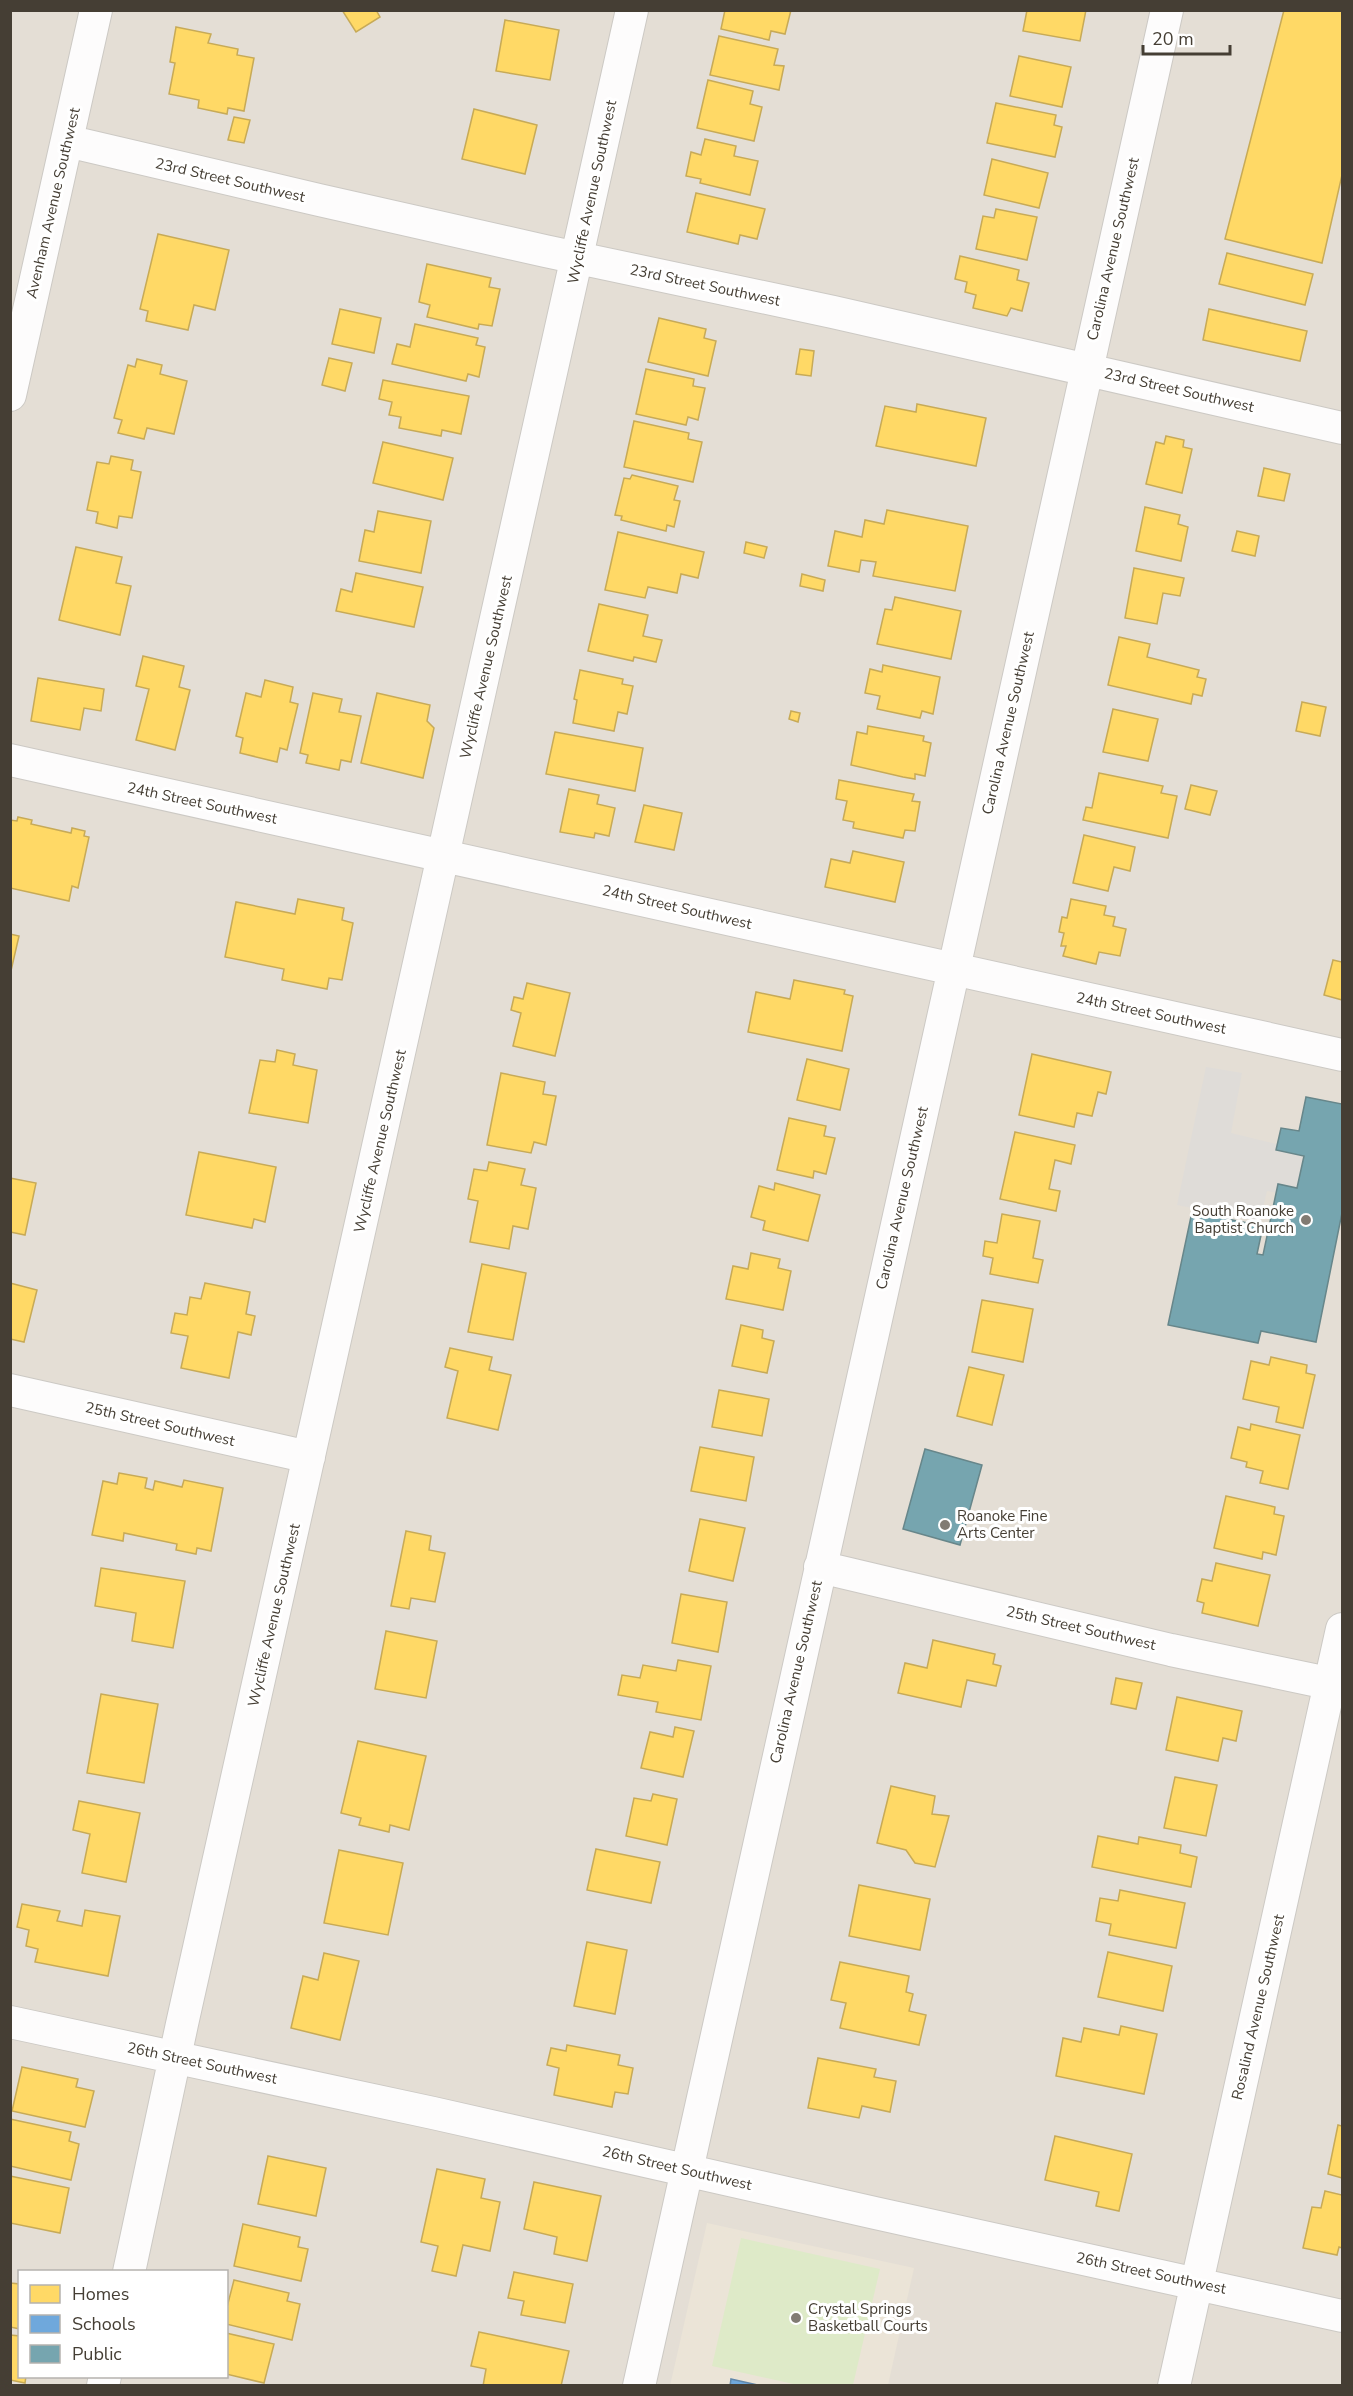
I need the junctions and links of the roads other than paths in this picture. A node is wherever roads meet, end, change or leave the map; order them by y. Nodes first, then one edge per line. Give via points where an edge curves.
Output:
1 (96, 10) edge
2 (632, 10) edge
3 (1167, 10) edge
4 (67, 141) junction
5 (577, 258) junction
6 (1087, 369) junction
7 (10, 395) edge
8 (1342, 428) edge
9 (10, 760) edge
10 (443, 855) junction
11 (953, 970) junction
12 (1342, 1055) edge
13 (10, 1390) edge
14 (309, 1457) junction
15 (820, 1567) junction
16 (1342, 1629) edge
17 (1336, 1684) edge
18 (10, 2022) edge
19 (175, 2057) junction
20 (686, 2169) junction
21 (129, 2270) edge
22 (1197, 2283) junction
23 (1342, 2316) edge
24 (639, 2385) edge
25 (1174, 2385) edge

1 - 4 street, Avenham Avenue Southwest
2 - 5 street, Wycliffe Avenue Southwest
3 - 6 street, Carolina Avenue Southwest
4 - 5 street, 23rd Street Southwest
4 - 7 street, Avenham Avenue Southwest
5 - 6 street, 23rd Street Southwest
5 - 10 street, Wycliffe Avenue Southwest
6 - 8 street, 23rd Street Southwest
6 - 11 street, Carolina Avenue Southwest
9 - 10 street, 24th Street Southwest
10 - 11 street, 24th Street Southwest
10 - 14 street, Wycliffe Avenue Southwest
11 - 12 street, 24th Street Southwest
11 - 15 street, Carolina Avenue Southwest
13 - 14 street, 25th Street Southwest
14 - 19 street, Wycliffe Avenue Southwest
15 - 17 street, 25th Street Southwest via 1172,1650
15 - 20 street, Carolina Avenue Southwest
16 - 17 street, Rosalind Avenue Southwest
17 - 22 street, Rosalind Avenue Southwest
18 - 19 street, 26th Street Southwest
19 - 20 street, 26th Street Southwest
19 - 21 street, Wycliffe Avenue Southwest
20 - 22 street, 26th Street Southwest
20 - 24 street, Carolina Avenue Southwest
22 - 23 street, 26th Street Southwest
22 - 25 street, Rosalind Avenue Southwest

